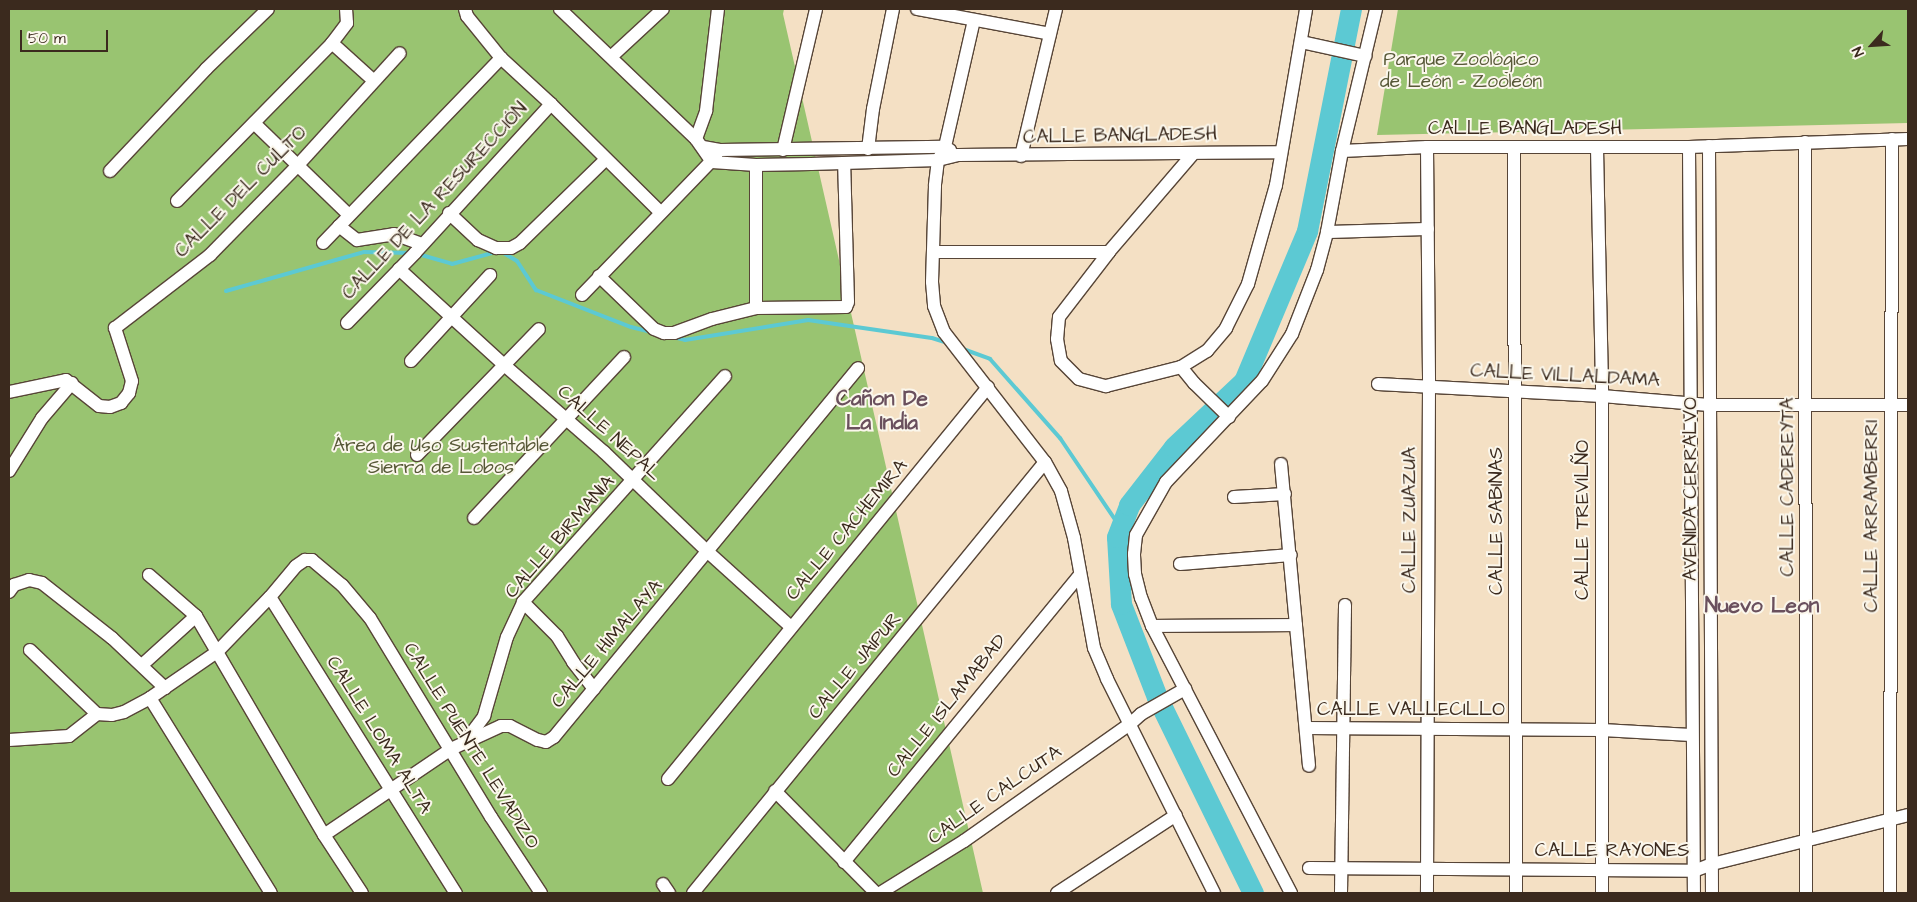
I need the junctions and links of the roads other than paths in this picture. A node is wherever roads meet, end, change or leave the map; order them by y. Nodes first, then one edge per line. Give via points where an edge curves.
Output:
1 (268, 9) edge
2 (346, 9) edge
3 (465, 9) edge
4 (560, 9) edge
5 (662, 9) edge
6 (718, 9) edge
7 (816, 9) edge
8 (893, 9) edge
9 (917, 9) edge
10 (1056, 9) edge
11 (1306, 9) edge
12 (1376, 9) edge
13 (974, 20) junction
14 (1050, 34) junction
15 (332, 43) junction
16 (1307, 43) junction
17 (400, 53) dead end
18 (1359, 55) junction
19 (612, 56) junction
20 (500, 58) junction
21 (374, 80) junction
22 (551, 104) junction
23 (254, 123) junction
24 (1892, 139) junction
25 (1908, 139) edge
26 (1805, 142) junction
27 (700, 143) junction
28 (1688, 146) junction
29 (1709, 146) junction
30 (945, 147) junction
31 (1427, 147) junction
32 (1514, 148) junction
33 (1597, 148) junction
34 (868, 149) junction
35 (720, 150) junction
36 (783, 150) junction
37 (1342, 151) junction
38 (1281, 152) junction
39 (958, 155) junction
40 (1192, 155) junction
41 (1021, 156) junction
42 (606, 159) junction
43 (938, 160) junction
44 (712, 162) junction
45 (844, 163) junction
46 (298, 164) junction
47 (756, 165) junction
48 (110, 171) dead end
49 (177, 201) dead end
50 (660, 212) junction
51 (449, 213) junction
52 (349, 215) junction
53 (339, 226) junction
54 (1428, 229) junction
55 (1327, 232) junction
56 (323, 243) dead end
57 (422, 244) junction
58 (933, 252) junction
59 (1109, 252) junction
60 (399, 269) junction
61 (490, 275) dead end
62 (599, 276) junction
63 (582, 294) dead end
64 (756, 308) junction
65 (451, 316) junction
66 (346, 324) dead end
67 (539, 329) dead end
68 (624, 357) dead end
69 (411, 361) dead end
70 (503, 364) junction
71 (858, 368) dead end
72 (1182, 368) junction
73 (725, 376) dead end
74 (72, 383) junction
75 (1378, 384) dead end
76 (1429, 386) junction
77 (988, 387) junction
78 (9, 392) edge
79 (1515, 392) junction
80 (1602, 396) junction
81 (1692, 403) junction
82 (1709, 405) junction
83 (1891, 405) junction
84 (1908, 405) edge
85 (1806, 406) junction
86 (1226, 413) junction
87 (566, 419) junction
88 (417, 455) dead end
89 (1045, 462) junction
90 (1281, 464) dead end
91 (9, 471) edge
92 (634, 480) junction
93 (1285, 494) junction
94 (1234, 497) dead end
95 (474, 518) dead end
96 (708, 552) junction
97 (1291, 554) junction
98 (1180, 564) dead end
99 (149, 575) dead end
100 (1080, 576) junction
101 (9, 592) edge
102 (270, 597) junction
103 (523, 602) junction
104 (1345, 606) dead end
105 (196, 616) junction
106 (1296, 625) junction
107 (1152, 626) junction
108 (791, 627) junction
109 (30, 650) dead end
110 (217, 652) junction
111 (142, 665) junction
112 (165, 688) junction
113 (594, 689) junction
114 (1180, 692) junction
115 (150, 698) junction
116 (97, 714) junction
117 (1130, 724) junction
118 (1428, 727) junction
119 (1306, 728) junction
120 (1345, 728) junction
121 (1516, 729) junction
122 (1602, 730) junction
123 (1691, 735) junction
124 (9, 740) edge
125 (457, 747) junction
126 (1309, 766) dead end
127 (668, 778) dead end
128 (391, 789) junction
129 (774, 792) junction
130 (1176, 815) junction
131 (1908, 815) edge
132 (1891, 820) junction
133 (324, 836) junction
134 (1806, 841) junction
135 (844, 862) junction
136 (1712, 864) junction
137 (1309, 868) dead end
138 (1342, 868) junction
139 (1426, 868) junction
140 (1516, 870) junction
141 (1602, 870) junction
142 (1694, 871) junction
143 (271, 893) edge
144 (362, 893) edge
145 (456, 893) edge
146 (541, 893) edge
147 (693, 893) edge
148 (876, 893) edge
149 (880, 893) edge
150 (1057, 893) edge
151 (1214, 893) edge
152 (1291, 893) edge
153 (1341, 893) edge
154 (1427, 893) edge
155 (1516, 893) edge
156 (1602, 893) edge
157 (1694, 893) edge
158 (1712, 893) edge
159 (1806, 893) edge
160 (1890, 893) edge

1 - 48 street
2 - 15 street via 347,23
3 - 20 street via 466,16
4 - 19 street
5 - 19 street
6 - 27 street
7 - 36 street
8 - 34 street via 872,109
9 - 13 street
10 - 14 street
11 - 16 street
12 - 18 street
13 - 14 street
13 - 30 street
14 - 41 street
15 - 21 street
15 - 23 street
16 - 18 street
16 - 38 street
17 - 21 street, CALLE DEL CULTO
18 - 37 street
19 - 27 street
20 - 22 street
20 - 52 street
21 - 46 street, CALLE DEL CULTO
22 - 42 street
22 - 51 street, CALLE DE LA RESURECCIÓN
23 - 46 street
23 - 49 street
24 - 25 street, CALLE BANGLADESH
24 - 26 street, CALLE BANGLADESH
24 - 83 street, CALLE ARRAMBERRI
26 - 29 street, CALLE BANGLADESH
26 - 85 street, CALLE CADEREYTA
27 - 35 street
27 - 44 street
28 - 29 street, CALLE BANGLADESH
28 - 33 street, CALLE BANGLADESH
28 - 81 street, AVENIDA CERRALVO
29 - 82 street, AVENIDA CERRALVO
30 - 34 street
30 - 39 street
30 - 43 street
31 - 32 street, CALLE BANGLADESH
31 - 37 street, CALLE BANGLADESH
31 - 54 street, CALLE ZUAZUA
32 - 33 street, CALLE BANGLADESH
32 - 79 street, CALLE SABINAS
33 - 80 street, CALLE TREVILÑO
34 - 36 street
35 - 36 street
35 - 44 street
37 - 55 street
38 - 40 street, CALLE BANGLADESH
38 - 72 street via 1276,184 1248,284 1226,328 1207,351
39 - 41 street, CALLE BANGLADESH
39 - 43 street, CALLE BANGLADESH
40 - 41 street, CALLE BANGLADESH
40 - 59 street
42 - 50 street
42 - 51 street via 520,243 511,248 496,248 478,240
43 - 45 street, CALLE BANGLADESH
43 - 58 street
44 - 47 street, CALLE BANGLADESH
44 - 50 street
45 - 47 street, CALLE BANGLADESH
45 - 64 street via 846,307
46 - 52 street
46 - 74 street, CALLE DEL CULTO via 210,255 115,328 132,380 129,393 121,402 110,407 99,406
47 - 64 street
50 - 62 street
51 - 57 street, CALLE DE LA RESURECCIÓN
52 - 53 street
53 - 56 street
53 - 57 street via 357,240 394,234
54 - 55 street
54 - 76 street, CALLE ZUAZUA
55 - 86 street via 1317,270 1292,334 1262,381
57 - 60 street, CALLE DE LA RESURECCIÓN
58 - 59 street
58 - 77 street via 934,306 944,332
59 - 72 street via 1059,317 1057,339 1062,361 1079,379 1106,386
60 - 65 street, CALLE NEPAL
60 - 66 street, CALLE DE LA RESURECCIÓN
61 - 65 street
62 - 63 street
62 - 64 street via 654,329 664,333 674,333
65 - 69 street
65 - 70 street, CALLE NEPAL
67 - 70 street
68 - 87 street
70 - 87 street, CALLE NEPAL
70 - 88 street
71 - 96 street, CALLE HIMALAYA
72 - 86 street
73 - 92 street, CALLE BIRMANIA
74 - 78 street via 58,381
74 - 91 street via 42,418
75 - 76 street, CALLE VILLALDAMA
76 - 79 street, CALLE VILLALDAMA
76 - 118 street, CALLE ZUAZUA
77 - 89 street
77 - 108 street, CALLE CACHEMIRA
79 - 80 street, CALLE VILLALDAMA
79 - 121 street, CALLE SABINAS
80 - 81 street, CALLE VILLALDAMA
80 - 122 street, CALLE TREVILÑO
81 - 82 street, CALLE VILLALDAMA
81 - 123 street, AVENIDA CERRALVO
82 - 85 street, CALLE VILLALDAMA
82 - 136 street, AVENIDA CERRALVO
83 - 84 street, CALLE VILLALDAMA
83 - 85 street, CALLE VILLALDAMA
83 - 132 street, CALLE ARRAMBERRI
85 - 134 street, CALLE CADEREYTA
86 - 107 street via 1166,482 1136,535 1135,574 1140,598
87 - 92 street, CALLE NEPAL
87 - 95 street
89 - 100 street via 1061,491
89 - 129 street, CALLE JAIPUR
90 - 93 street, CALLE VALLECILLO
92 - 96 street, CALLE NEPAL
92 - 103 street, CALLE BIRMANIA
93 - 94 street
93 - 97 street, CALLE VALLECILLO
96 - 108 street, CALLE NEPAL
96 - 113 street, CALLE HIMALAYA
97 - 98 street
97 - 106 street, CALLE VALLECILLO
99 - 105 street
100 - 117 street via 1094,648
100 - 135 street, CALLE ISLAMABAD
101 - 111 street via 14,585 29,580 42,582
102 - 110 street
102 - 125 street, CALLE PUENTE LEVADIZO via 296,566 312,560 342,585 370,618
102 - 128 street, CALLE LOMA ALTA
103 - 113 street via 557,636
103 - 125 street, CALLE BIRMANIA via 507,637 484,716
104 - 120 street
105 - 110 street
105 - 111 street
106 - 107 street
106 - 119 street, CALLE VALLECILLO
107 - 114 street
108 - 127 street, CALLE CACHEMIRA
109 - 116 street
110 - 112 street
110 - 133 street
111 - 112 street
112 - 115 street
113 - 125 street, CALLE HIMALAYA via 554,737 546,742 510,726 501,726
114 - 117 street, CALLE CALCUTA
114 - 152 street
115 - 116 street via 124,712
115 - 143 street
116 - 124 street via 69,736
117 - 130 street
117 - 149 street, CALLE CALCUTA via 964,841
118 - 120 street, CALLE VALLECILLO
118 - 121 street, CALLE VALLECILLO
118 - 139 street, CALLE ZUAZUA
119 - 120 street, CALLE VALLECILLO
119 - 126 street
120 - 138 street
121 - 122 street, CALLE VALLECILLO
121 - 140 street, CALLE SABINAS
122 - 123 street, CALLE VALLECILLO
122 - 141 street, CALLE TREVILÑO
123 - 142 street, AVENIDA CERRALVO
125 - 128 street, CALLE HIMALAYA
125 - 146 street, CALLE PUENTE LEVADIZO
128 - 133 street, CALLE HIMALAYA
128 - 145 street, CALLE LOMA ALTA
129 - 135 street
129 - 147 street, CALLE JAIPUR
130 - 150 street
130 - 151 street
131 - 132 street, CALLE RAYONES
132 - 134 street, CALLE RAYONES
132 - 160 street, CALLE ARRAMBERRI
133 - 144 street
134 - 136 street, CALLE RAYONES
134 - 159 street, CALLE CADEREYTA
135 - 148 street
136 - 142 street, CALLE RAYONES
136 - 158 street, AVENIDA CERRALVO
137 - 138 street, CALLE RAYONES
138 - 139 street, CALLE RAYONES
138 - 153 street
139 - 140 street, CALLE RAYONES
139 - 154 street, CALLE ZUAZUA
140 - 141 street, CALLE RAYONES
140 - 155 street, CALLE SABINAS
141 - 142 street, CALLE RAYONES
141 - 156 street, CALLE TREVILÑO
142 - 157 street, AVENIDA CERRALVO

